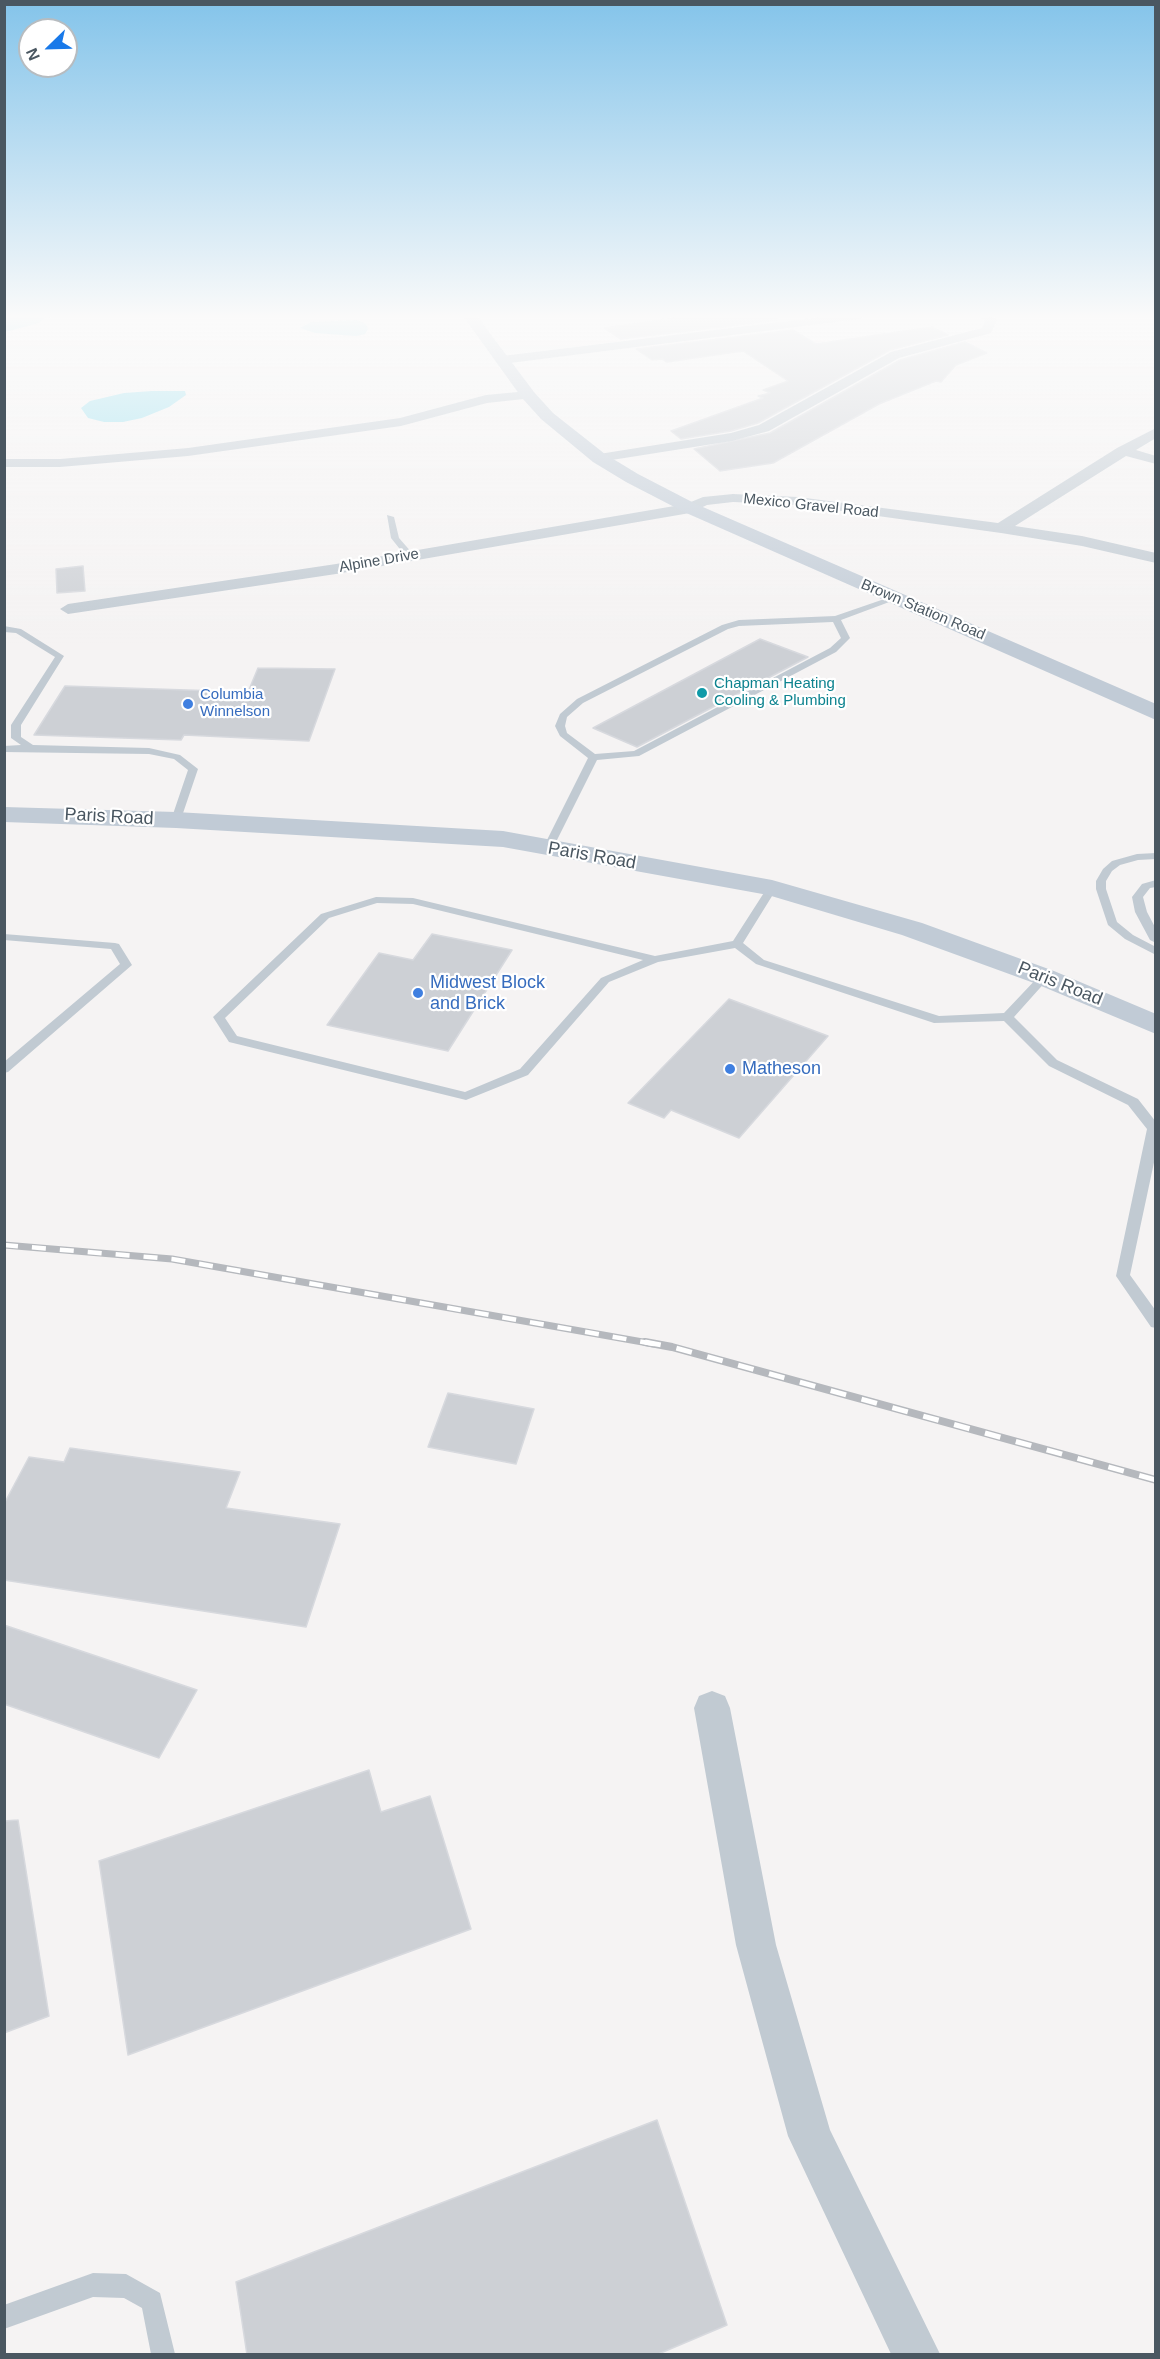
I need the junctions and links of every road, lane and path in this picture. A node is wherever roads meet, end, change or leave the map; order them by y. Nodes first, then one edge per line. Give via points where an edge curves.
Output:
1 (372, 426) edge
2 (559, 426) edge
3 (767, 426) edge
4 (1155, 432) edge
5 (1122, 451) junction
6 (599, 458) junction
7 (1155, 460) edge
8 (4, 463) edge
9 (690, 508) junction
10 (390, 517) dead end
11 (1001, 528) junction
12 (410, 556) junction
13 (1155, 558) edge
14 (896, 598) junction
15 (68, 609) dead end
16 (836, 619) junction
17 (4, 629) edge
18 (1155, 713) edge
19 (4, 725) edge
20 (16, 725) junction
21 (31, 748) junction
22 (4, 749) edge
23 (593, 757) junction
24 (4, 814) edge
25 (176, 820) junction
26 (548, 848) junction
27 (1155, 856) edge
28 (1155, 883) edge
29 (772, 888) junction
30 (4, 937) edge
31 (1155, 940) edge
32 (737, 944) junction
33 (1155, 952) edge
34 (656, 959) junction
35 (1044, 977) junction
36 (1007, 1017) junction
37 (1155, 1025) edge
38 (4, 1069) edge
39 (1155, 1323) edge
40 (712, 1708) dead end
41 (4, 2317) edge
42 (163, 2355) edge
43 (916, 2355) edge

1 - 8 street via 211,449 60,463
2 - 6 street
3 - 6 street via 732,437
4 - 5 street
5 - 7 street
5 - 11 street
6 - 9 street
9 - 11 street, Mexico Gravel Road via 703,501 733,498 798,501
9 - 12 street, Alpine Drive
9 - 14 street, Brown Station Road
10 - 12 lane via 395,538
11 - 13 street, Mexico Gravel Road
12 - 15 street, Alpine Drive
14 - 16 lane
14 - 18 street, Brown Station Road
16 - 23 lane via 846,638 833,650 636,754
16 - 23 lane via 740,622 580,701 563,716 560,726 563,734
17 - 20 lane via 18,631 60,656
19 - 20 lane
20 - 21 lane via 16,738
21 - 22 lane
21 - 25 lane via 149,751 177,757 193,770
23 - 26 lane
24 - 25 street, Paris Road
25 - 26 street, Paris Road via 503,839
26 - 29 street, Paris Road
27 - 33 lane via 1116,863 1108,869 1101,889 1112,923
28 - 31 lane via 1146,886 1137,897
29 - 32 lane
29 - 35 street, Paris Road via 912,929
30 - 38 lane via 115,946 126,965
32 - 34 lane
32 - 36 lane via 760,962 938,1020
34 - 34 lane via 605,980 524,1072 466,1096 234,1039 219,1017 325,916 376,900 413,901
35 - 36 lane
35 - 37 street, Paris Road
36 - 39 lane via 1053,1063 1133,1102 1154,1129 1123,1276
40 - 43 street via 756,1945 810,2136
41 - 42 lane via 93,2285 126,2286 152,2301

